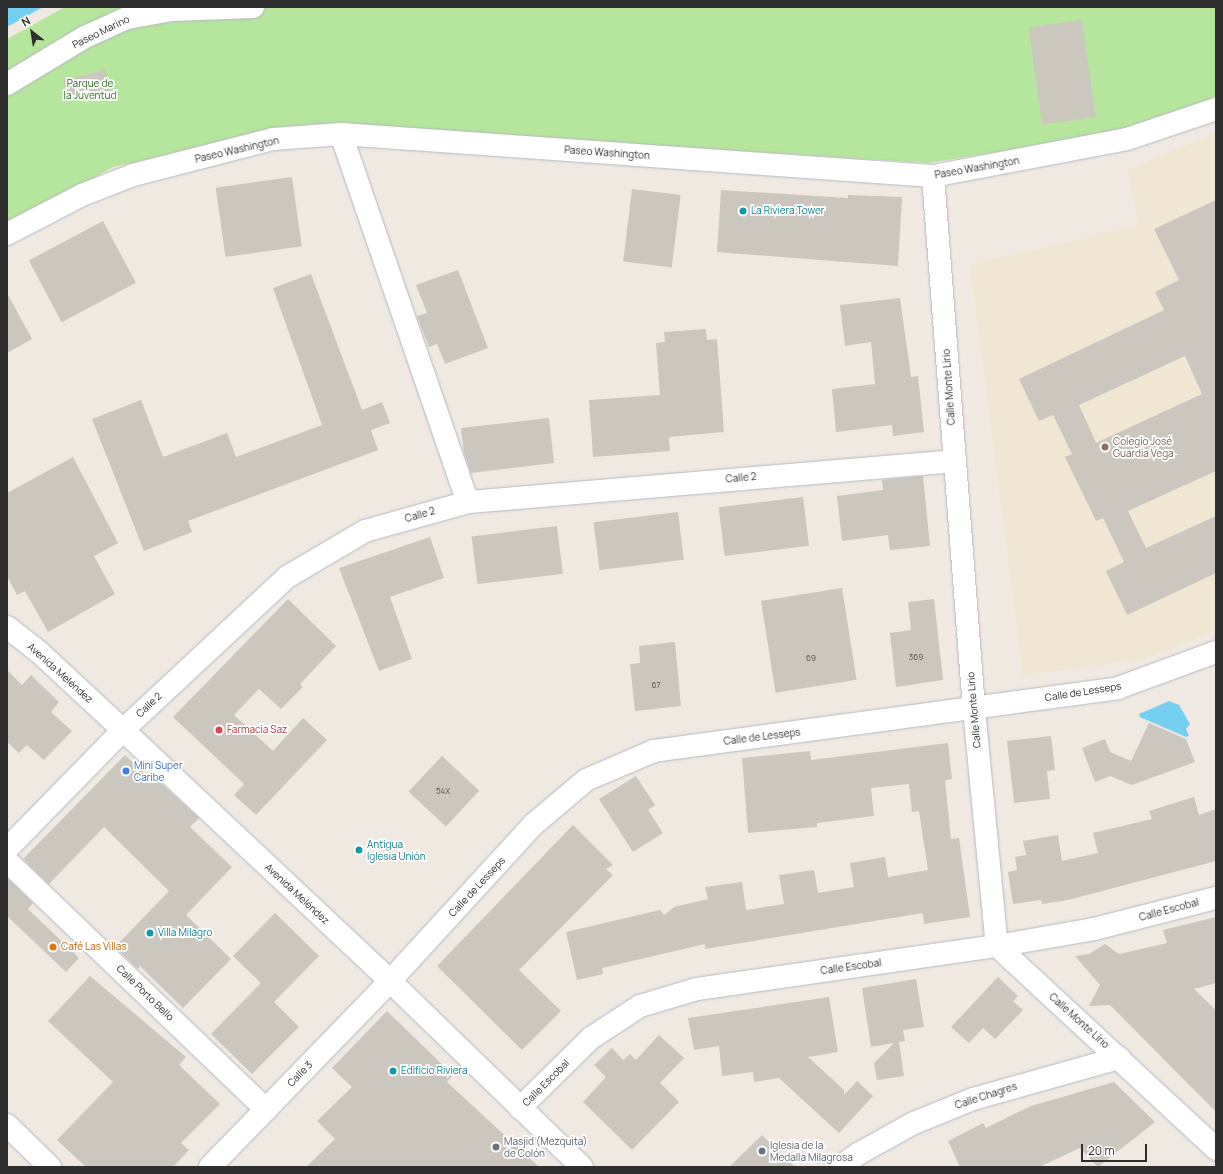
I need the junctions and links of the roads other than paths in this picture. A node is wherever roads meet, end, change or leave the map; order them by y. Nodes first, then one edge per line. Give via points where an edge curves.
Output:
1 (253, 7) edge
2 (7, 84) edge
3 (1216, 109) edge
4 (341, 134) junction
5 (933, 176) junction
6 (7, 234) edge
7 (954, 461) junction
8 (468, 502) junction
9 (7, 627) edge
10 (1216, 652) edge
11 (974, 709) junction
12 (123, 730) junction
13 (7, 849) edge
14 (7, 861) edge
15 (1216, 898) edge
16 (998, 946) junction
17 (390, 981) junction
18 (1120, 1058) junction
19 (520, 1108) junction
20 (266, 1109) junction
21 (7, 1125) edge
22 (1216, 1149) edge
23 (50, 1167) edge
24 (210, 1167) edge
25 (582, 1167) edge
26 (840, 1167) edge

1 - 2 street, Paseo Marino via 172,10 127,18 85,38
3 - 5 street, Paseo Washington via 1126,138
4 - 5 street, Paseo Washington
4 - 6 street, Paseo Washington via 274,139 133,175 82,195
4 - 8 street
5 - 7 street, Calle Monte Lirio
7 - 8 street, Calle 2
7 - 11 street, Calle Monte Lirio
8 - 12 street, Calle 2 via 365,531 287,577
9 - 12 street, Avenida Meléndez via 39,652
10 - 11 street, Calle de Lesseps via 1118,688
11 - 16 street, Calle Monte Lirio
11 - 17 street, Calle de Lesseps via 654,751 586,780 534,824
12 - 13 street, Calle 2
12 - 17 street, Avenida Meléndez
14 - 20 street, Calle Porto Bello
15 - 16 street, Calle Escobal via 1094,930
16 - 18 street, Calle Monte Lirio
16 - 19 street, Calle Escobal via 697,989 640,1006 591,1038
17 - 19 street, Avenida Meléndez
17 - 20 street, Calle 3
18 - 22 street, Calle Monte Lirio
18 - 26 street, Calle Chagres via 973,1098 914,1124 858,1154
19 - 25 street, Avenida Meléndez
20 - 24 street, Calle 3
21 - 23 street

